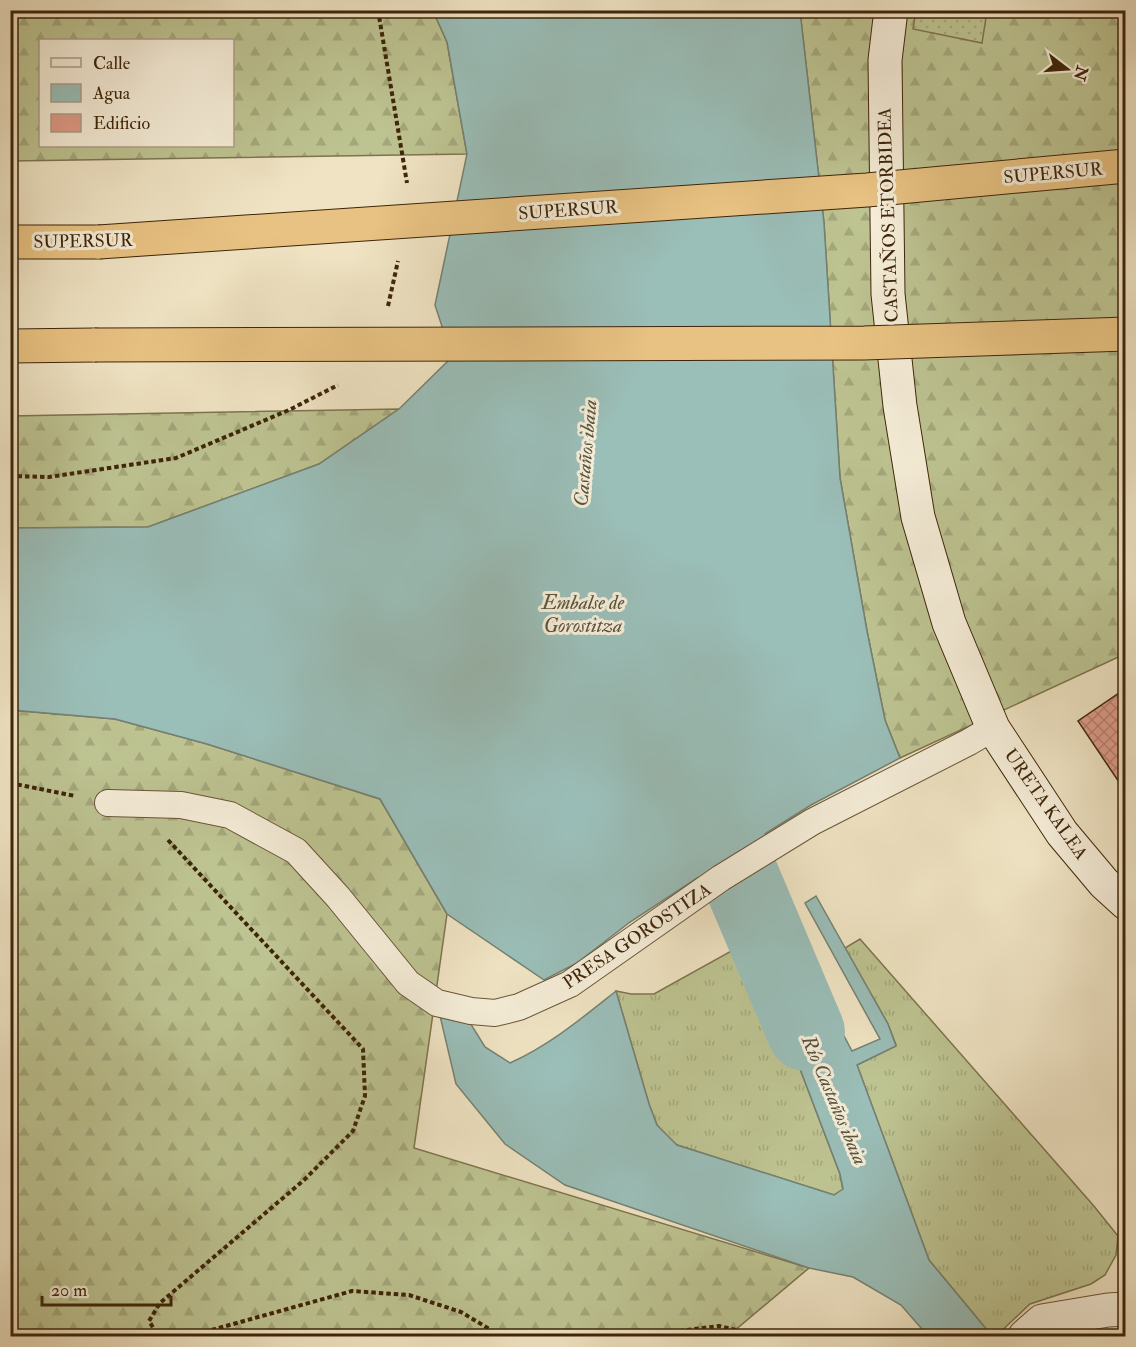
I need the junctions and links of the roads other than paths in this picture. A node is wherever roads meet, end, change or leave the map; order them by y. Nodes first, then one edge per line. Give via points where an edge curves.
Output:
1 (891, 10) edge
2 (1125, 166) edge
3 (10, 242) edge
4 (1125, 334) edge
5 (10, 346) edge
6 (993, 728) junction
7 (108, 803) road end
8 (1125, 903) edge
9 (1125, 1309) edge
10 (1025, 1336) edge

1 - 6 street, CASTAÑOS ETORBIDEA via 885,60 888,294 900,406 918,517 949,623
2 - 3 highway, SUPERSUR, bridge via 867,190 99,242
4 - 5 highway, bridge via 864,343
6 - 7 lane, PRESA GOROSTIZA via 812,822 721,878 570,984 519,1007 495,1013 437,1003 408,983 296,851 230,815 181,805
6 - 8 street, URETA KALEA via 1062,833
9 - 10 street via 1042,1321

